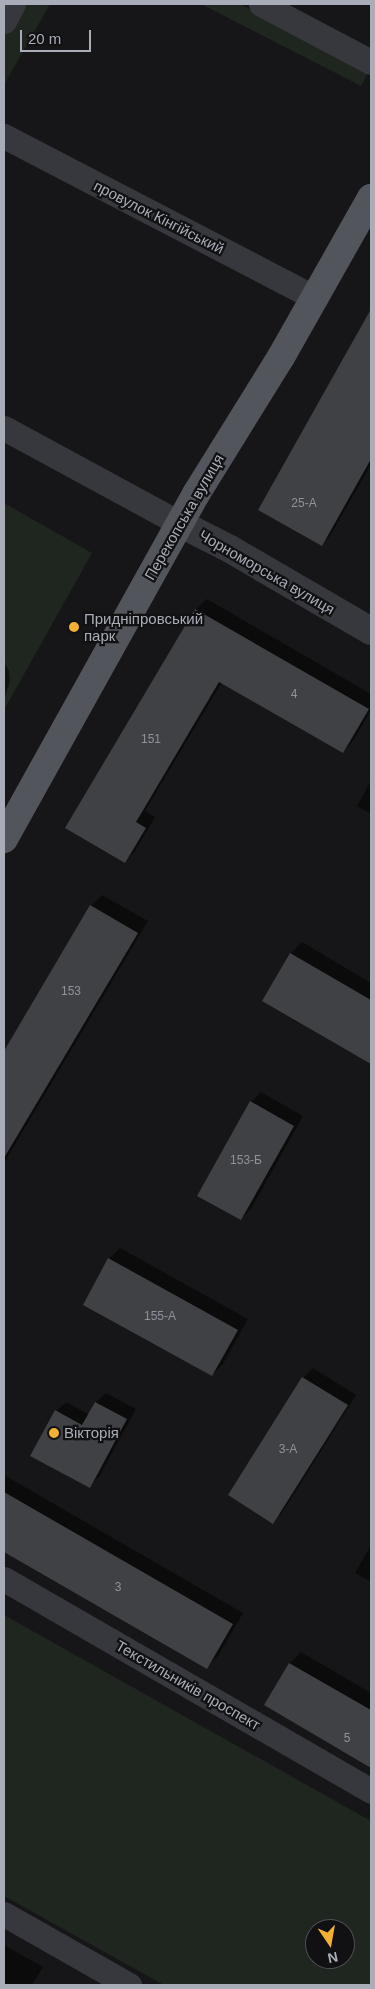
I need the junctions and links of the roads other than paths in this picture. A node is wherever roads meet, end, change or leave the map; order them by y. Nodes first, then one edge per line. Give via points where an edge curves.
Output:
1 (13, 4) edge
2 (260, 4) edge
3 (4, 21) edge
4 (371, 62) edge
5 (4, 136) edge
6 (371, 198) edge
7 (315, 298) junction
8 (4, 428) edge
9 (179, 523) junction
10 (371, 631) edge
11 (4, 839) edge
12 (4, 1579) edge
13 (371, 1791) edge
14 (4, 1914) edge
15 (129, 1985) edge

1 - 3 street
2 - 4 street
5 - 7 street, провулок Кінгійський
6 - 7 main road, Перекопська вулиця
7 - 9 main road, Перекопська вулиця
8 - 9 street, Чорноморська вулиця
9 - 10 street, Чорноморська вулиця
9 - 11 main road, Перекопська вулиця
12 - 13 street, Текстильників проспект
14 - 15 street

